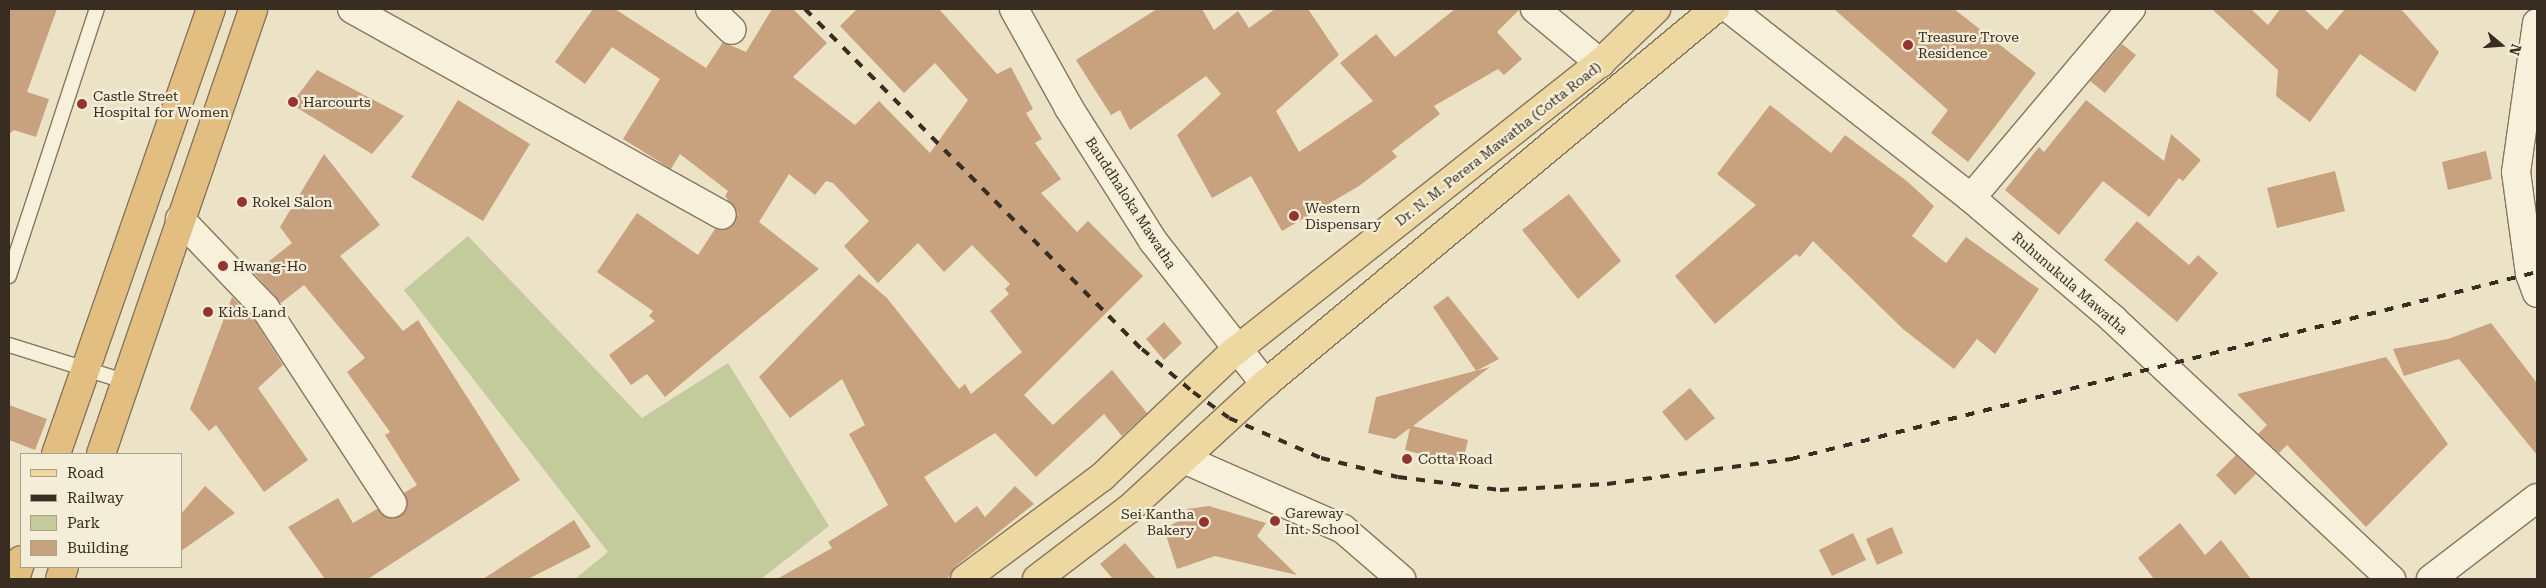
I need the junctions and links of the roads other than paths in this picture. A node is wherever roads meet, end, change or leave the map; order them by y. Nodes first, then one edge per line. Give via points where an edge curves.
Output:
1 (97, 9) edge
2 (211, 9) edge
3 (253, 9) edge
4 (352, 9) edge
5 (710, 9) edge
6 (1014, 9) edge
7 (1535, 9) edge
8 (1656, 9) edge
9 (1715, 9) edge
10 (1730, 9) edge
11 (2131, 9) edge
12 (2537, 23) edge
13 (732, 30) dead end
14 (1600, 63) junction
15 (2535, 63) edge
16 (1971, 198) junction
17 (722, 215) dead end
18 (180, 219) junction
19 (9, 276) edge
20 (2537, 293) edge
21 (9, 345) edge
22 (1235, 351) junction
23 (87, 368) junction
24 (124, 381) junction
25 (1265, 384) junction
26 (56, 453) edge
27 (101, 453) edge
28 (1186, 460) junction
29 (2537, 498) edge
30 (392, 502) dead end
31 (20, 563) edge
32 (15, 579) edge
33 (965, 579) edge
34 (1037, 579) edge
35 (1401, 579) edge
36 (2391, 579) edge
37 (2431, 579) edge

1 - 19 lane
2 - 23 highway
3 - 18 highway
4 - 17 street
5 - 13 street
6 - 22 street, Bauddhaloka Mawatha via 1069,108 1154,242
7 - 14 street
8 - 14 main road, Dr. N. M. Perera Mawatha (Cotta Road)
9 - 25 main road
10 - 16 street, Ruhunukula Mawatha
11 - 16 street
12 - 15 street
14 - 22 main road, Dr. N. M. Perera Mawatha (Cotta Road)
15 - 20 street via 2516,172 2530,274
16 - 36 street, Ruhunukula Mawatha via 2165,364
18 - 24 highway
18 - 30 street via 265,308
21 - 23 lane
22 - 25 street, Bauddhaloka Mawatha
22 - 33 main road, Dr. N. M. Perera Mawatha (Cotta Road) via 1102,477
23 - 24 lane
23 - 26 highway
24 - 27 highway
25 - 28 main road
28 - 34 main road
28 - 35 street via 1343,529
29 - 37 street
31 - 32 highway

